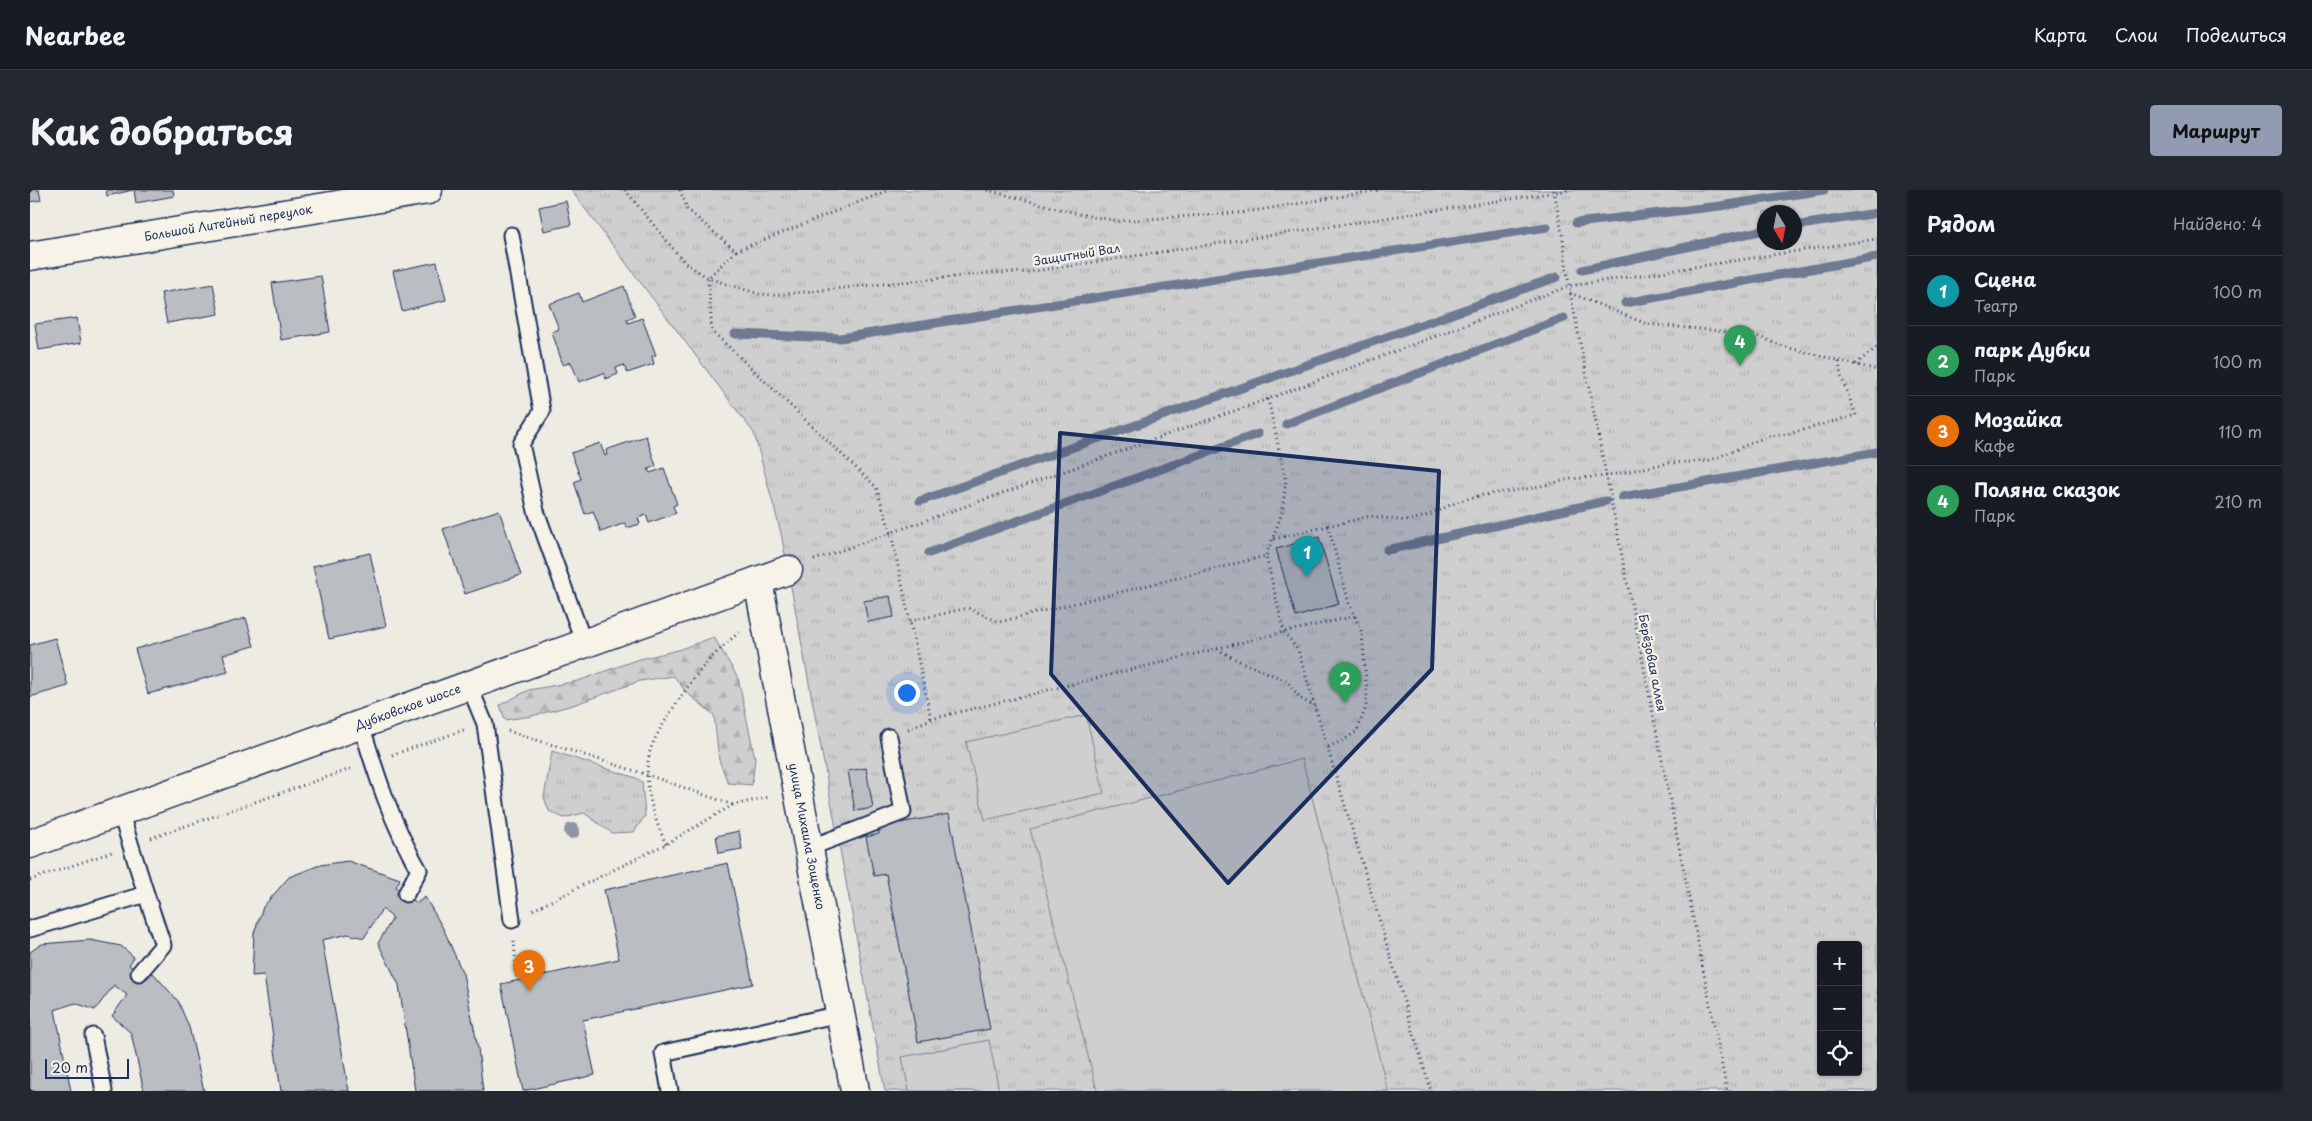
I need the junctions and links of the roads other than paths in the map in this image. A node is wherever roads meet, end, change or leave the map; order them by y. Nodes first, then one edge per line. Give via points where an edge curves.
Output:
1 (428, 190) edge
2 (512, 235) dead end
3 (30, 256) edge
4 (788, 570) road end
5 (758, 581) junction
6 (584, 643) junction
7 (469, 685) junction
8 (361, 724) junction
9 (889, 737) dead end
10 (120, 811) junction
11 (30, 844) edge
12 (809, 848) junction
13 (146, 894) junction
14 (406, 894) dead end
15 (512, 920) road end
16 (30, 929) edge
17 (138, 973) dead end
18 (840, 1014) junction
19 (93, 1036) dead end
20 (104, 1091) edge
21 (670, 1091) edge
22 (855, 1091) edge

1 - 3 street, Большой Литейный переулок
2 - 6 lane via 542,411 521,444 536,511
4 - 5 street, Дубковское шоссе
5 - 6 street, Дубковское шоссе
5 - 12 street, улица Михаила Зощенко
6 - 7 street, Дубковское шоссе
7 - 8 street, Дубковское шоссе
7 - 15 lane via 485,724
8 - 10 street, Дубковское шоссе
8 - 14 lane via 404,844 419,870
9 - 12 lane via 903,812
10 - 11 street, Дубковское шоссе
10 - 13 lane
12 - 18 street, улица Михаила Зощенко
13 - 16 lane
13 - 17 lane via 163,945
18 - 21 lane via 663,1053
18 - 22 street, улица Михаила Зощенко
19 - 20 lane

